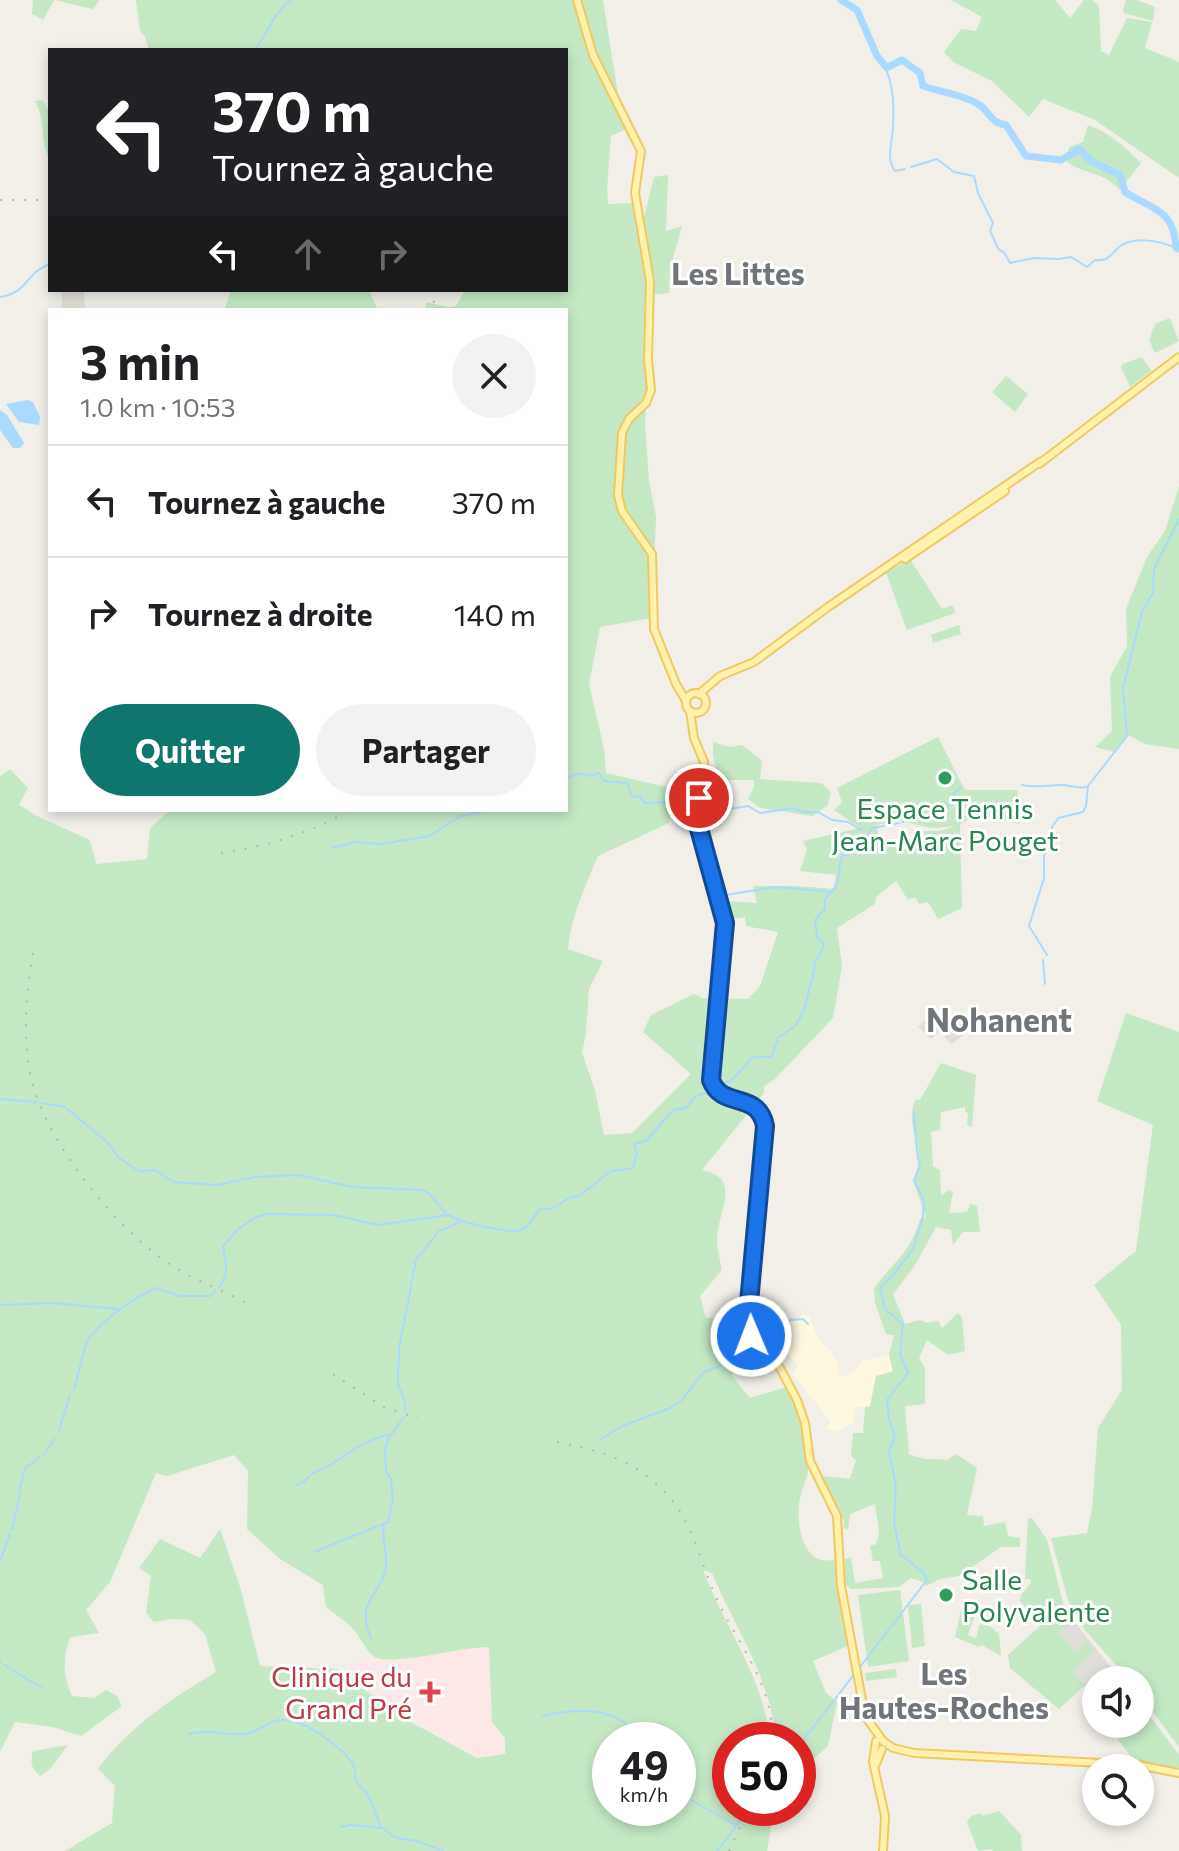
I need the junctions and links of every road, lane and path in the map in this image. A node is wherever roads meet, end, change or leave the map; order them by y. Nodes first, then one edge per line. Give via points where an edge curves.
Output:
1 (577, 0) edge
2 (1179, 357) edge
3 (676, 684) junction
4 (698, 696) junction
5 (686, 701) junction
6 (694, 712) junction
7 (880, 1744) junction
8 (1179, 1773) edge
9 (883, 1851) edge

1 - 3 main road via 593,55 641,151 635,197 651,294 651,390 622,433 618,499 652,554 653,623
2 - 4 main road via 932,540
3 - 4 main road
3 - 5 main road
4 - 5 main road
4 - 6 main road via 705,706
5 - 6 main road
6 - 7 main road via 692,731 705,775 698,825 725,923 711,1080 721,1095 756,1108 765,1126 748,1327 797,1400 811,1465 838,1519 842,1592 865,1714
7 - 8 main road via 914,1753 1138,1765
7 - 9 main road via 876,1769 884,1804

